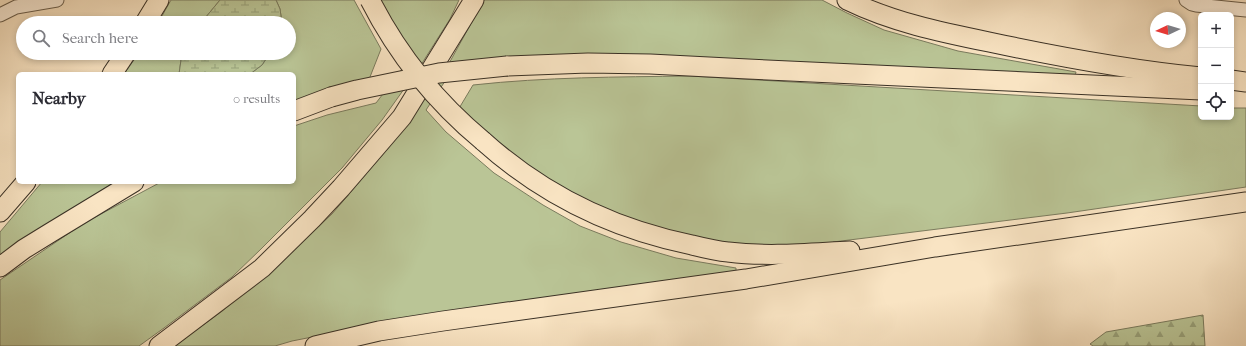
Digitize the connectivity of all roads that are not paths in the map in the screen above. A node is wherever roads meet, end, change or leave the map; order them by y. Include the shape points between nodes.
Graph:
1 (57, 0) edge
2 (160, 0) edge
3 (370, 0) edge
4 (474, 0) edge
5 (847, 0) edge
6 (1186, 0) edge
7 (1246, 10) edge
8 (0, 15) edge
9 (150, 16) edge
10 (121, 60) edge
11 (113, 72) edge
12 (1198, 77) edge
13 (1234, 80) edge
14 (1246, 82) edge
15 (1198, 90) edge
16 (1234, 91) edge
17 (1246, 92) edge
18 (296, 110) edge
19 (24, 184) edge
20 (131, 184) edge
21 (1246, 202) edge
22 (0, 212) edge
23 (935, 247) junction
24 (0, 267) edge
25 (159, 346) edge
26 (315, 346) edge

1 - 8 street via 16,7
2 - 9 highway
3 - 23 highway, bridge via 413,70 444,106 504,160 536,183 580,207 650,235 728,252 773,255
4 - 25 highway via 402,117 341,188 262,268
5 - 12 highway via 911,25 1013,48 1108,65
6 - 7 street via 1196,5
10 - 11 highway
13 - 14 highway
15 - 18 highway, bridge via 588,63 507,66 439,73 357,90
16 - 17 highway
19 - 22 highway
20 - 24 highway via 24,249
21 - 23 highway
23 - 26 highway via 746,279 394,329

